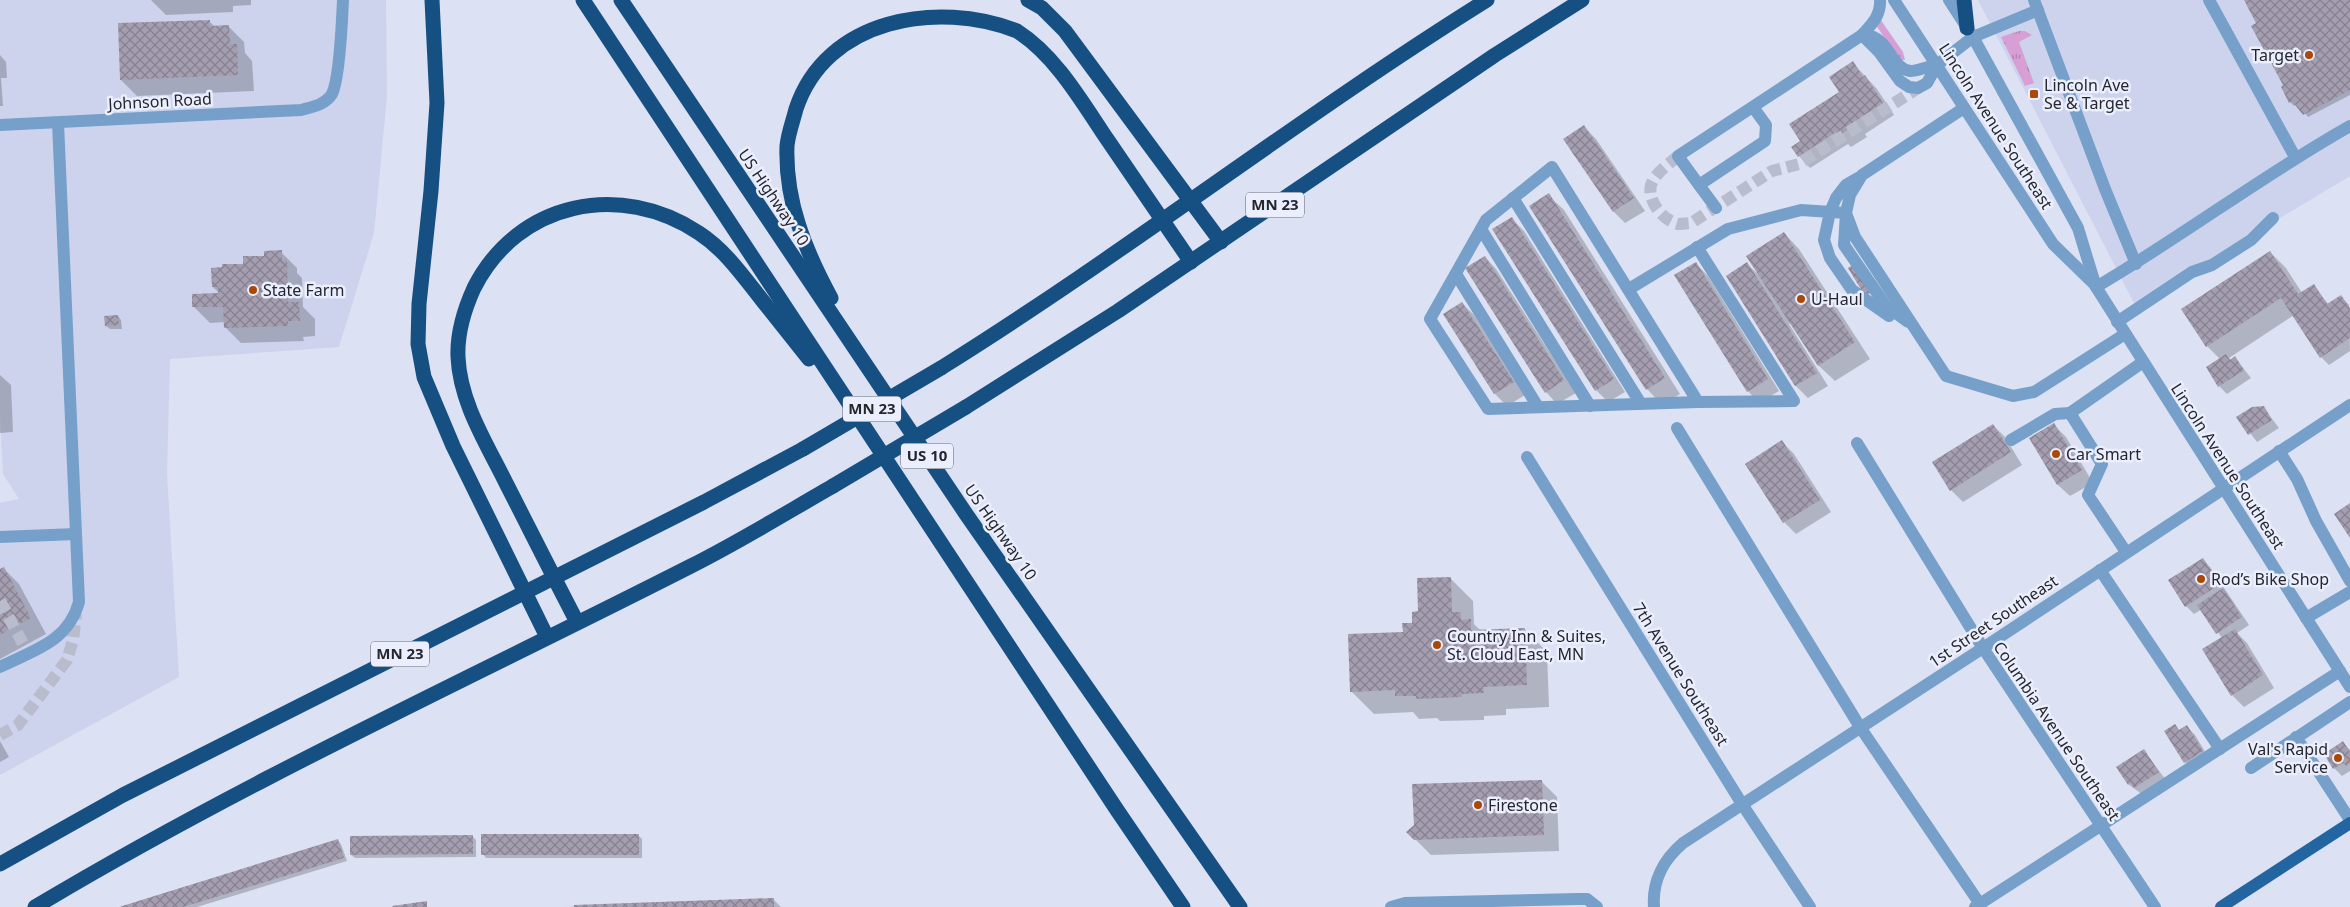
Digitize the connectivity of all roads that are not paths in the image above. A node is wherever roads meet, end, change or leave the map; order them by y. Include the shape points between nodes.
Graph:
1 (343, 0) edge
2 (432, 0) edge
3 (583, 0) edge
4 (621, 0) edge
5 (1028, 0) edge
6 (1487, 0) edge
7 (1582, 0) edge
8 (1880, 0) edge
9 (1894, 0) edge
10 (1949, 0) edge
11 (1964, 0) edge
12 (2210, 0) edge
13 (2036, 5) edge
14 (1970, 33) junction
15 (1862, 35) junction
16 (1937, 65) junction
17 (1753, 107) junction
18 (1964, 108) junction
19 (58, 122) junction
20 (0, 126) edge
21 (2350, 126) edge
22 (2296, 157) junction
23 (1862, 175) junction
24 (1699, 185) junction
25 (1513, 198) junction
26 (1190, 201) junction
27 (1716, 208) dead end
28 (1830, 212) junction
29 (1846, 213) junction
30 (2273, 218) dead end
31 (1163, 221) junction
32 (1481, 229) junction
33 (1220, 242) junction
34 (1697, 247) junction
35 (1191, 262) junction
36 (2136, 264) junction
37 (1456, 274) junction
38 (2096, 287) junction
39 (1629, 289) junction
40 (2117, 322) junction
41 (2125, 334) junction
42 (1923, 340) junction
43 (2143, 362) junction
44 (872, 374) junction
45 (1698, 402) junction
46 (1641, 404) junction
47 (2350, 404) edge
48 (1590, 406) junction
49 (1538, 407) junction
50 (2070, 414) junction
51 (1677, 428) dead end
52 (866, 429) junction
53 (2011, 440) dead end
54 (1857, 443) dead end
55 (2279, 451) junction
56 (1527, 457) dead end
57 (2223, 487) junction
58 (76, 534) junction
59 (0, 537) edge
60 (2126, 552) junction
61 (2100, 570) junction
62 (553, 577) junction
63 (2350, 581) edge
64 (523, 592) junction
65 (2350, 592) edge
66 (2306, 618) junction
67 (577, 622) junction
68 (547, 637) junction
69 (1983, 648) junction
70 (0, 667) edge
71 (2340, 671) junction
72 (2350, 687) edge
73 (2350, 702) edge
74 (1860, 727) junction
75 (2296, 737) junction
76 (2220, 749) junction
77 (2251, 768) dead end
78 (1742, 804) junction
79 (2350, 822) edge
80 (2102, 827) junction
81 (0, 864) edge
82 (1978, 906) edge
83 (35, 907) edge
84 (1183, 907) edge
85 (1240, 907) edge
86 (1390, 907) edge
87 (1597, 907) edge
88 (1654, 907) edge
89 (1810, 907) edge
90 (2155, 907) edge
91 (2221, 907) edge

1 - 19 street, Johnson Road via 336,81 322,104 301,110
2 - 64 highway via 437,103 418,344 424,377 435,406
3 - 52 highway, US 10
4 - 44 highway, US Highway 10 / US 10
5 - 26 highway via 1042,8 1065,31
6 - 26 highway, MN 23 via 1411,48
7 - 33 highway, MN 23 via 1495,55
8 - 15 street via 1878,16
9 - 16 street, Lincoln Avenue Southeast
10 - 14 street, Lincoln Avenue Southeast
11 - 14 highway
12 - 22 street
13 - 14 street
13 - 36 street
14 - 16 street
14 - 38 street, Lincoln Avenue Southeast via 2078,228
15 - 16 street via 1873,36 1884,43 1906,70
15 - 16 street via 1900,81 1909,87 1918,88 1927,82
15 - 17 street
16 - 18 street, Lincoln Avenue Southeast
17 - 24 street via 1766,125 1765,141
17 - 24 street via 1678,156
18 - 23 street
18 - 38 street, Lincoln Avenue Southeast via 2052,244
19 - 20 street, Johnson Road
19 - 58 street
21 - 22 street
22 - 36 street
23 - 28 street via 1846,185
23 - 29 street via 1850,195
24 - 27 street
25 - 32 street via 1486,220
25 - 39 street via 1552,167
25 - 46 street
26 - 31 highway, MN 23
26 - 33 highway
28 - 29 street
28 - 34 street via 1801,210 1728,229
28 - 42 street via 1824,240 1830,258 1852,290
29 - 42 street via 1855,237
30 - 40 street via 2251,240 2212,264 2192,272
31 - 35 highway
31 - 44 highway via 1078,96 1039,49 1019,32 975,12 956,9 907,11 868,25 836,48 808,82 799,101 787,145 791,194 804,244
31 - 62 highway, MN 23, bridge via 1006,327 804,448
32 - 37 street
32 - 48 street
33 - 35 highway, MN 23
34 - 39 street
34 - 45 street via 1794,401
35 - 67 highway, MN 23, bridge via 966,407 833,486 693,566
36 - 38 street
37 - 49 street
37 - 49 street via 1430,319 1488,408
38 - 40 street, Lincoln Avenue Southeast
39 - 45 street
40 - 41 street, Lincoln Avenue Southeast
41 - 42 street via 2034,392 2013,396 1946,376
41 - 43 street, Lincoln Avenue Southeast
43 - 50 street
43 - 57 street, Lincoln Avenue Southeast
44 - 85 highway, US Highway 10 / US 10
45 - 46 street
46 - 48 street
47 - 55 street, 1st Street Southeast
48 - 49 street
50 - 53 street via 2055,414
50 - 60 street via 2102,464 2088,495
51 - 74 street
52 - 62 highway via 739,270 700,234 657,212 635,206 591,205 550,216 517,235 489,263 466,308 458,339 458,356 461,382 470,409
52 - 84 highway, US 10
54 - 69 street, Columbia Avenue Southeast
55 - 57 street, 1st Street Southeast
55 - 63 street
56 - 78 street, 7th Avenue Southeast
57 - 60 street, 1st Street Southeast
57 - 66 street, Lincoln Avenue Southeast
58 - 59 street
58 - 70 street via 79,602 68,627 53,640
60 - 61 street, 1st Street Southeast
61 - 69 street, 1st Street Southeast
61 - 76 street
62 - 64 highway, MN 23
62 - 67 highway
64 - 68 highway
64 - 81 highway, MN 23 via 123,795
65 - 66 street
66 - 71 street, Lincoln Avenue Southeast
67 - 68 highway, MN 23
68 - 83 highway, MN 23 via 178,824
69 - 74 street, 1st Street Southeast
69 - 80 street, Columbia Avenue Southeast
71 - 72 street, Lincoln Avenue Southeast
71 - 76 street
73 - 75 street
74 - 78 street, 1st Street Southeast
74 - 82 street
75 - 77 street
75 - 79 street
76 - 80 street
78 - 88 street, 1st Street Southeast via 1672,852 1660,870
78 - 89 street, 7th Avenue Southeast
79 - 91 main road
80 - 82 street
80 - 90 street, Columbia Avenue Southeast
86 - 87 street via 1405,903 1587,899

